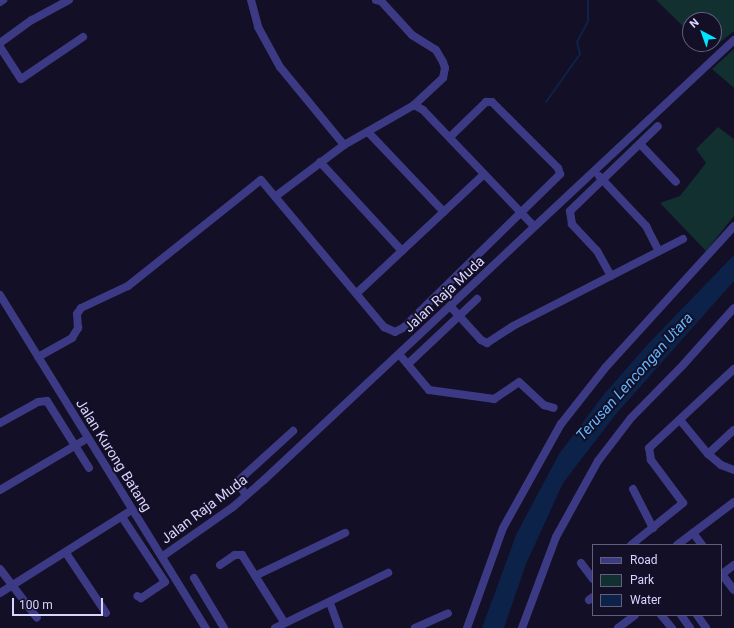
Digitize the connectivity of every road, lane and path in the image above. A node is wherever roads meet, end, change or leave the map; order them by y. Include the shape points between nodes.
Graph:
1 (3, 0) edge
2 (69, 0) edge
3 (251, 0) edge
4 (376, 0) edge
5 (0, 2) edge
6 (83, 37) dead end
7 (734, 40) edge
8 (0, 43) edge
9 (0, 47) edge
10 (414, 105) junction
11 (658, 126) dead end
12 (368, 132) junction
13 (450, 137) junction
14 (640, 144) junction
15 (344, 145) junction
16 (320, 162) junction
17 (594, 170) junction
18 (484, 174) junction
19 (602, 179) junction
20 (676, 182) dead end
21 (276, 196) junction
22 (444, 212) junction
23 (522, 214) junction
24 (534, 226) junction
25 (734, 226) edge
26 (683, 239) dead end
27 (402, 251) junction
28 (659, 251) junction
29 (611, 276) junction
30 (357, 294) junction
31 (0, 295) edge
32 (477, 299) dead end
33 (450, 306) junction
34 (734, 308) edge
35 (459, 316) junction
36 (399, 354) junction
37 (38, 357) junction
38 (408, 364) junction
39 (734, 369) edge
40 (554, 408) dead end
41 (680, 420) junction
42 (0, 423) edge
43 (734, 430) edge
44 (293, 431) dead end
45 (88, 438) junction
46 (76, 446) junction
47 (708, 454) junction
48 (88, 468) dead end
49 (734, 470) edge
50 (633, 489) dead end
51 (0, 490) edge
52 (246, 495) junction
53 (734, 502) edge
54 (132, 510) junction
55 (122, 517) junction
56 (653, 528) junction
57 (346, 533) dead end
58 (693, 533) junction
59 (632, 544) edge
60 (678, 544) edge
61 (701, 544) edge
62 (66, 553) junction
63 (163, 556) junction
64 (581, 563) dead end
65 (220, 565) dead end
66 (734, 565) edge
67 (0, 569) edge
68 (722, 572) edge
69 (388, 573) dead end
70 (722, 574) edge
71 (592, 575) edge
72 (256, 576) junction
73 (194, 578) dead end
74 (11, 586) junction
75 (734, 590) edge
76 (0, 593) edge
77 (137, 596) dead end
78 (330, 603) junction
79 (106, 613) dead end
80 (448, 613) dead end
81 (634, 616) edge
82 (662, 616) edge
83 (682, 616) edge
84 (697, 616) edge
85 (37, 618) dead end
86 (284, 622) junction
87 (206, 628) edge
88 (224, 628) edge
89 (275, 628) edge
90 (339, 628) edge
91 (415, 628) edge
92 (468, 628) edge
93 (522, 628) edge
94 (618, 628) edge
95 (672, 628) edge
96 (690, 628) edge
97 (706, 628) edge

1 - 5 street
2 - 8 street via 32,20
3 - 15 street via 258,28 280,67
4 - 10 street via 381,1 412,35 436,50 443,62 443,78
6 - 9 street via 21,79
7 - 17 street, Jalan Raja Muda
10 - 12 street via 407,106
10 - 13 street via 423,110
11 - 14 street
12 - 15 street
12 - 22 street
13 - 18 street
13 - 23 street via 486,102 492,102 558,168 559,176
14 - 19 street
14 - 20 street
15 - 16 street
16 - 21 street
16 - 27 street
17 - 19 street
17 - 24 street, Jalan Raja Muda
18 - 22 street
18 - 23 street
19 - 28 street via 641,220
19 - 29 street via 573,207 569,218 597,252
21 - 30 street
21 - 37 street via 263,181 257,182 128,286 81,308 77,314 78,328 72,338
22 - 27 street
23 - 24 street
23 - 30 street via 408,325 399,330 390,331 384,326
24 - 33 street, Jalan Raja Muda
25 - 92 street via 605,368 562,424 503,528
26 - 28 street
27 - 30 street
28 - 29 street
29 - 35 street via 513,326 487,343 481,340
31 - 37 street, Jalan Kurong Batang
32 - 35 street
33 - 35 street
33 - 36 street, Jalan Raja Muda
34 - 93 street via 631,418 598,461 556,537
35 - 38 street
36 - 38 street
36 - 52 street, Jalan Raja Muda
37 - 45 street, Jalan Kurong Batang
38 - 40 street via 426,387 432,390 494,399 519,382 544,405
39 - 41 street
41 - 47 street
41 - 56 street via 649,448 651,460 683,503
42 - 46 street via 38,402 47,401
43 - 47 street
44 - 52 street via 237,482
45 - 46 street
45 - 54 street, Jalan Kurong Batang
46 - 48 street
46 - 51 street
47 - 49 street
50 - 56 street
52 - 63 street, Jalan Raja Muda
53 - 58 street
54 - 55 street
54 - 63 street, Jalan Kurong Batang
55 - 62 street
55 - 77 street via 165,582 141,598
56 - 59 street
57 - 72 street
58 - 60 street
58 - 61 street
62 - 74 street
62 - 79 street
63 - 87 street, Jalan Kurong Batang
64 - 71 street
65 - 72 street via 242,555
66 - 68 street
67 - 74 street
69 - 78 street
70 - 75 street
72 - 86 street
73 - 88 street
74 - 76 street
74 - 85 street
78 - 86 street
78 - 90 street
80 - 91 street
81 - 94 street
82 - 95 street
83 - 96 street
84 - 97 street
86 - 89 street

